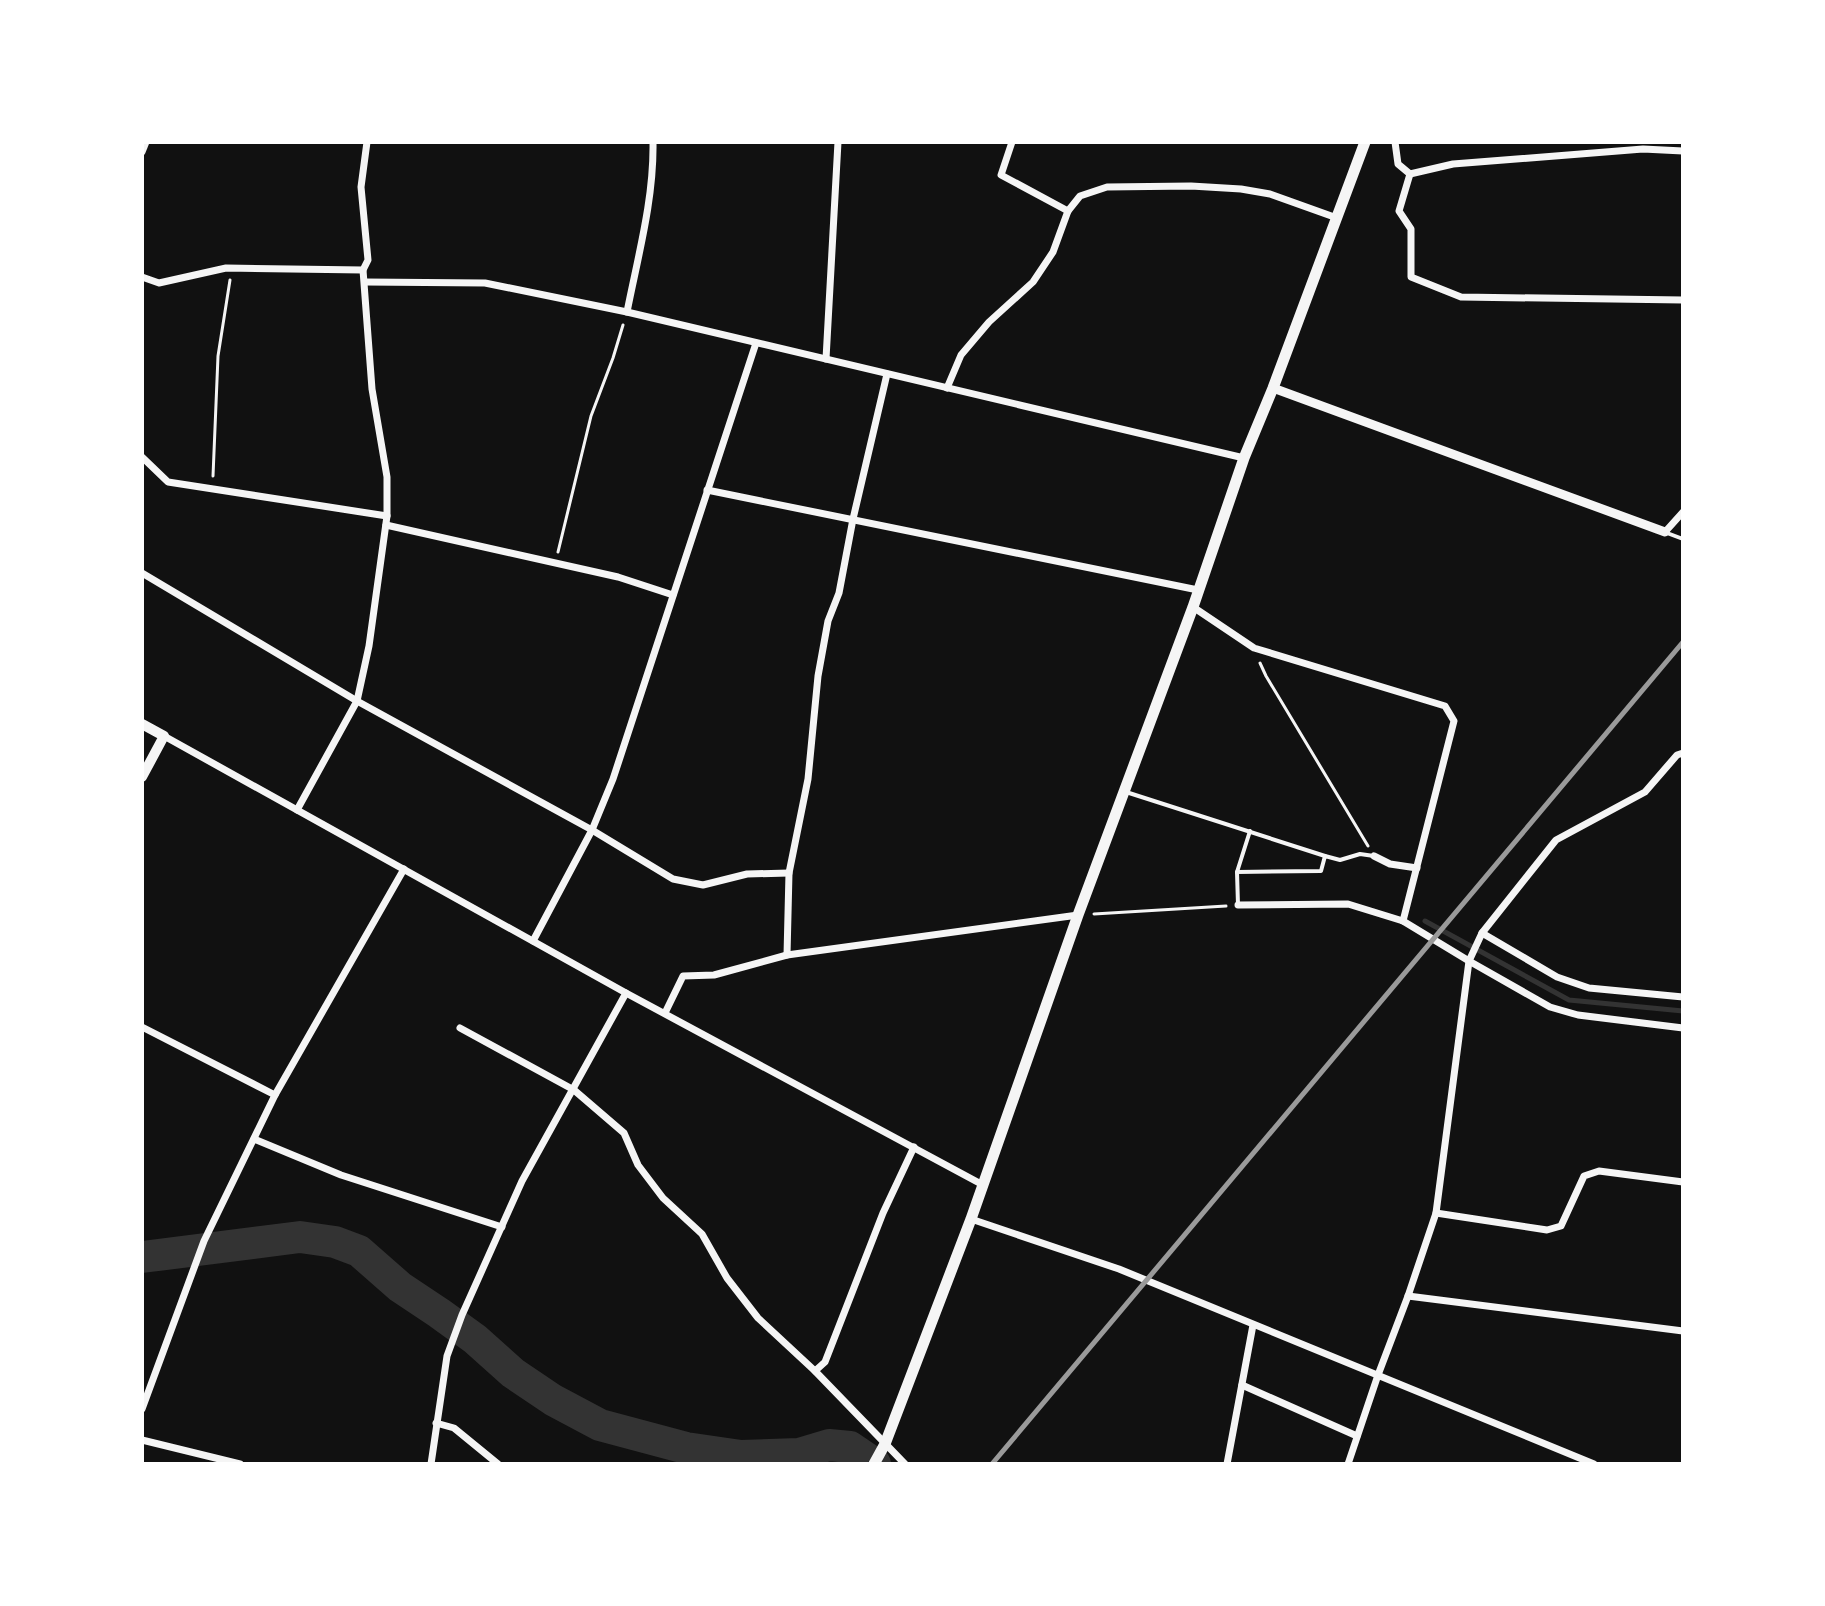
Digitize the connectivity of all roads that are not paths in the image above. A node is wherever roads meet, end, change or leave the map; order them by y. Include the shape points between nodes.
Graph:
1 (146, 142) edge
2 (367, 142) edge
3 (653, 142) edge
4 (838, 142) edge
5 (1012, 142) edge
6 (1365, 142) edge
7 (1395, 142) edge
8 (1683, 151) edge
9 (142, 152) edge
10 (1410, 174) junction
11 (1068, 211) junction
12 (1337, 218) junction
13 (363, 270) junction
14 (142, 277) edge
15 (365, 282) junction
16 (1683, 300) edge
17 (627, 312) junction
18 (756, 343) junction
19 (826, 359) junction
20 (887, 374) junction
21 (947, 388) junction
22 (1273, 388) junction
23 (142, 457) edge
24 (1244, 458) junction
25 (707, 490) junction
26 (1683, 512) edge
27 (853, 519) junction
28 (387, 521) junction
29 (1665, 532) junction
30 (1683, 539) edge
31 (142, 573) edge
32 (1198, 590) junction
33 (673, 595) junction
34 (1193, 607) junction
35 (357, 701) junction
36 (142, 724) edge
37 (164, 736) junction
38 (1683, 753) edge
39 (142, 777) edge
40 (1124, 791) junction
41 (297, 810) junction
42 (592, 830) junction
43 (1250, 831) junction
44 (1325, 856) junction
45 (1374, 856) joint
46 (1417, 868) junction
47 (404, 869) junction
48 (1237, 872) junction
49 (789, 873) junction
50 (1238, 905) joint
51 (1078, 915) junction
52 (1403, 921) junction
53 (1482, 933) junction
54 (533, 941) junction
55 (787, 955) junction
56 (1469, 961) junction
57 (626, 993) junction
58 (1683, 997) edge
59 (665, 1013) junction
60 (142, 1027) edge
61 (460, 1028) dead end
62 (1683, 1028) edge
63 (574, 1090) junction
64 (275, 1095) junction
65 (254, 1139) junction
66 (914, 1147) junction
67 (1683, 1182) edge
68 (983, 1185) junction
69 (1436, 1213) junction
70 (971, 1219) junction
71 (502, 1227) junction
72 (1408, 1296) junction
73 (1253, 1325) junction
74 (1683, 1331) edge
75 (815, 1371) junction
76 (1378, 1375) junction
77 (1242, 1385) junction
78 (142, 1409) edge
79 (436, 1423) junction
80 (1357, 1436) junction
81 (142, 1440) edge
82 (885, 1444) junction
83 (876, 1460) edge
84 (240, 1464) edge
85 (431, 1464) edge
86 (498, 1464) edge
87 (905, 1464) edge
88 (1227, 1464) edge
89 (1348, 1464) edge
90 (1592, 1464) edge

1 - 9 street
2 - 13 street via 361,187 368,260
3 - 17 street via 646,220
4 - 19 street
5 - 11 street via 1001,175
6 - 12 main road
7 - 10 street via 1398,164
8 - 10 street via 1643,149 1453,164
10 - 16 street via 1399,211 1411,229 1411,277 1461,297
11 - 12 street via 1080,196 1107,187 1191,186 1270,194
11 - 21 street via 1053,252 1033,282 961,355
12 - 22 main road
13 - 14 street via 232,269 159,283
13 - 15 street
15 - 17 street via 485,283
15 - 28 street via 372,389 387,477
17 - 18 street
18 - 19 street
18 - 25 street
19 - 20 street
20 - 21 street
20 - 27 street
21 - 24 street
22 - 24 main road
22 - 29 street
23 - 28 street via 168,482
24 - 32 main road
25 - 27 street
25 - 33 street
26 - 29 street
27 - 32 street
27 - 49 street via 825,635 808,779
28 - 33 street
28 - 35 street
29 - 30 lane
31 - 35 street
32 - 34 main road
33 - 42 street
34 - 40 main road
34 - 46 street via 1254,648 1445,706 1454,721
35 - 41 street
35 - 42 street
36 - 37 main road
37 - 39 main road
37 - 41 street
38 - 53 street via 1645,792 1556,840
40 - 43 lane
40 - 51 main road
41 - 47 street
42 - 49 street via 673,879 703,885 747,874
42 - 54 street
43 - 44 lane
43 - 48 lane
44 - 45 lane
44 - 48 lane via 1321,871
45 - 46 street
46 - 52 street
47 - 54 street
47 - 64 street
48 - 50 lane
49 - 55 street
50 - 52 street via 1348,904
51 - 55 street
51 - 68 main road
52 - 56 street
53 - 56 street
53 - 58 street via 1557,977 1589,988
54 - 57 street
55 - 59 street via 714,975 683,976
56 - 62 street via 1550,1007
56 - 69 street
57 - 59 street
57 - 63 street
59 - 66 street
60 - 64 street
61 - 63 street
63 - 71 street
63 - 75 street via 624,1133 638,1165 663,1198 702,1234 758,1318
64 - 65 street
65 - 71 street via 341,1175
65 - 78 street via 204,1241
66 - 68 street
66 - 75 street via 825,1362
67 - 69 street via 1599,1171 1584,1176 1561,1226 1547,1230
68 - 70 main road
69 - 72 street
70 - 73 street via 1119,1269
70 - 82 main road
71 - 79 street via 447,1356
72 - 74 street
72 - 76 street
73 - 76 street
73 - 77 street
75 - 82 street
76 - 80 street
76 - 90 street
77 - 80 street
77 - 88 street
79 - 85 street
79 - 86 street via 454,1428
80 - 89 street
81 - 84 street
82 - 83 main road
82 - 87 street

